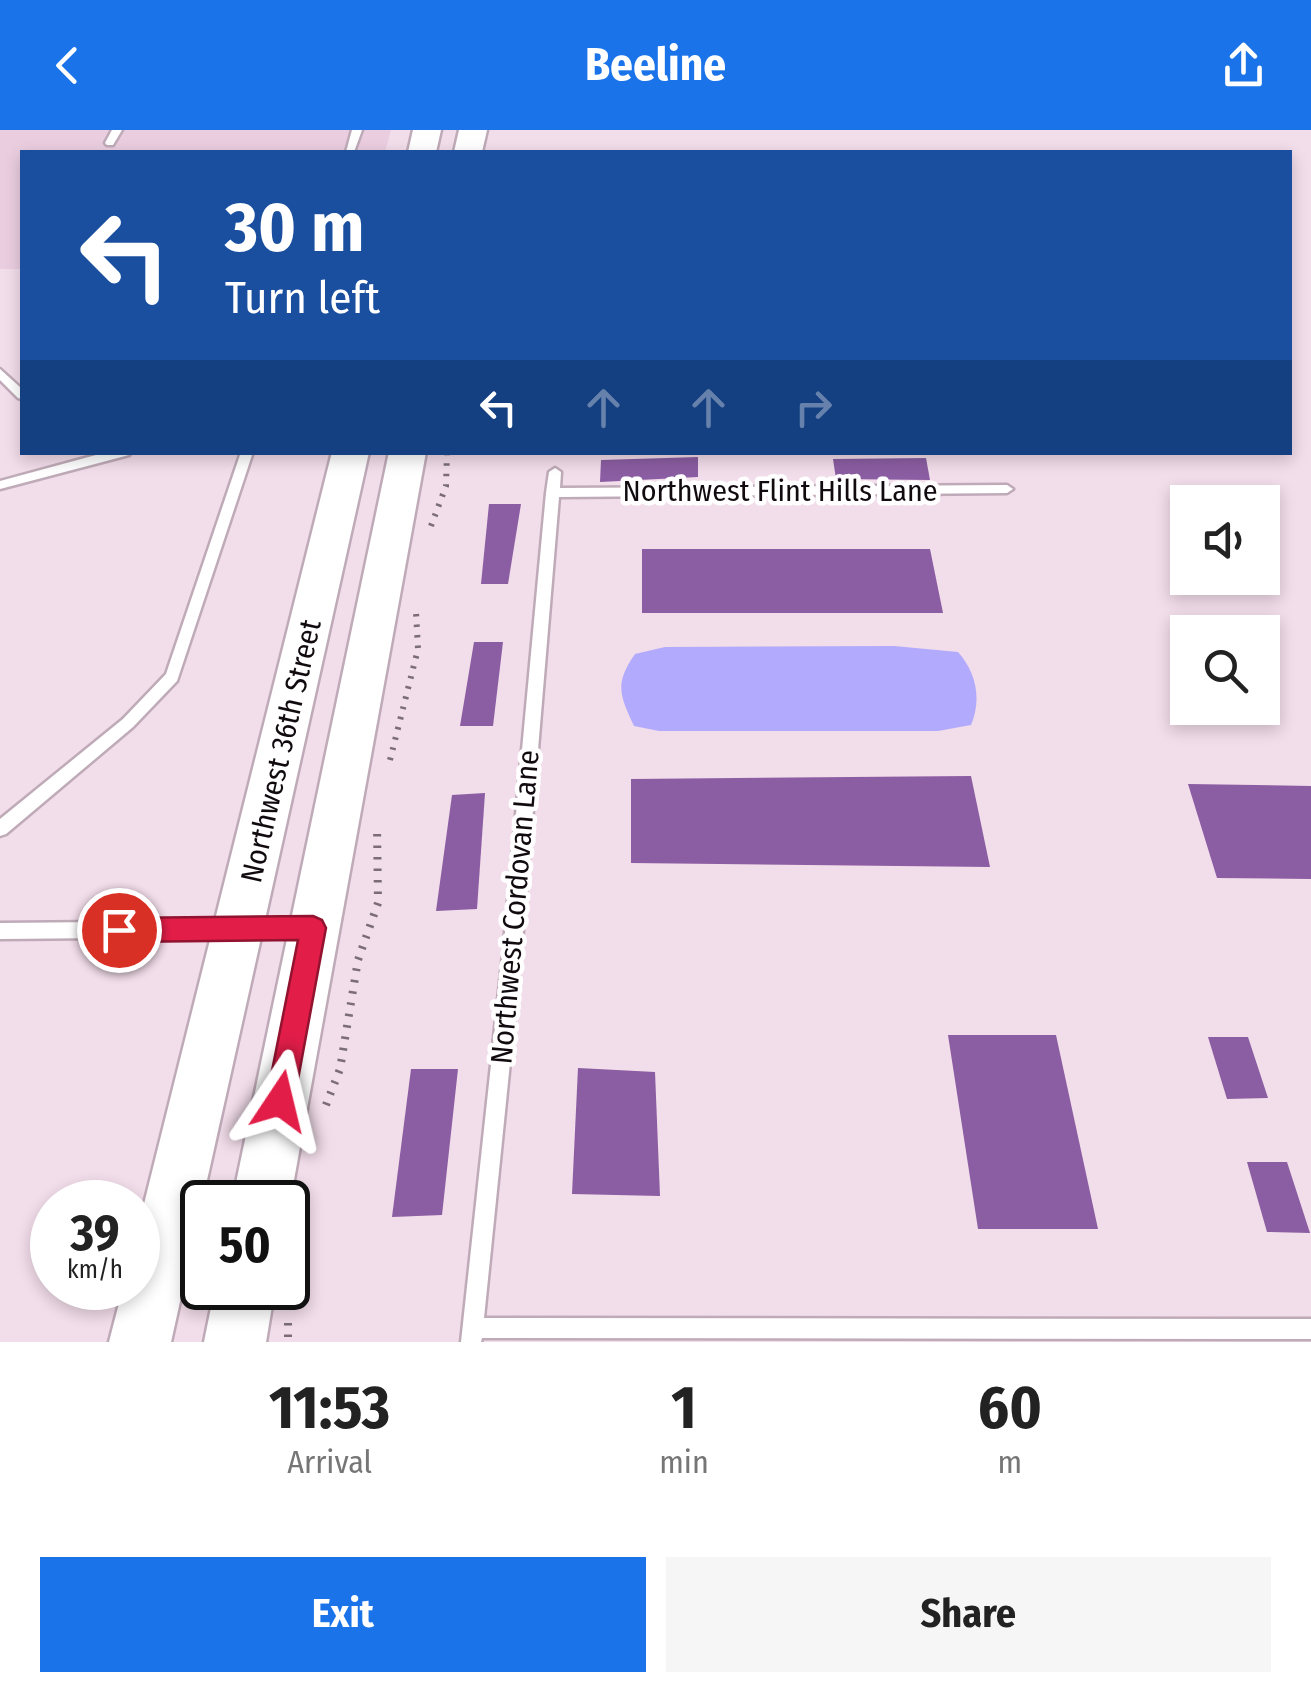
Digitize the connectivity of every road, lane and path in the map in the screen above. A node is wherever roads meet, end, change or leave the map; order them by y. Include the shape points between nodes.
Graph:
1 (117, 130) edge
2 (110, 142) dead end
3 (0, 373) edge
4 (20, 393) edge
5 (48, 455) edge
6 (113, 455) edge
7 (246, 455) edge
8 (350, 455) edge
9 (407, 455) edge
10 (447, 455) edge
11 (50, 470) junction
12 (554, 472) dead end
13 (0, 485) edge
14 (1006, 489) dead end
15 (552, 493) junction
16 (424, 540) dead end
17 (416, 603) dead end
18 (385, 774) dead end
19 (377, 819) dead end
20 (0, 829) edge
21 (313, 928) junction
22 (238, 929) junction
23 (0, 931) edge
24 (322, 1118) dead end
25 (283, 1180) edge
26 (261, 1310) edge
27 (280, 1310) edge
28 (1311, 1329) edge
29 (471, 1335) edge
30 (140, 1342) edge
31 (235, 1342) edge
32 (288, 1342) edge

1 - 2 lane
3 - 4 lane
5 - 11 lane
6 - 11 lane
7 - 20 lane via 172,677 128,723
8 - 22 main road, Northwest 36th Street
9 - 21 main road, Northwest 36th Street
10 - 16 path via 446,486
11 - 13 lane
12 - 15 lane, Northwest Cordovan Lane
14 - 15 lane, Northwest Flint Hills Lane
15 - 29 lane, Northwest Cordovan Lane
17 - 18 path via 418,649
19 - 24 path via 378,903 358,960 340,1069
21 - 22 lane
21 - 25 main road, Northwest 36th Street
22 - 23 lane
22 - 30 main road, Northwest 36th Street
26 - 31 main road
27 - 32 path
28 - 29 lane

